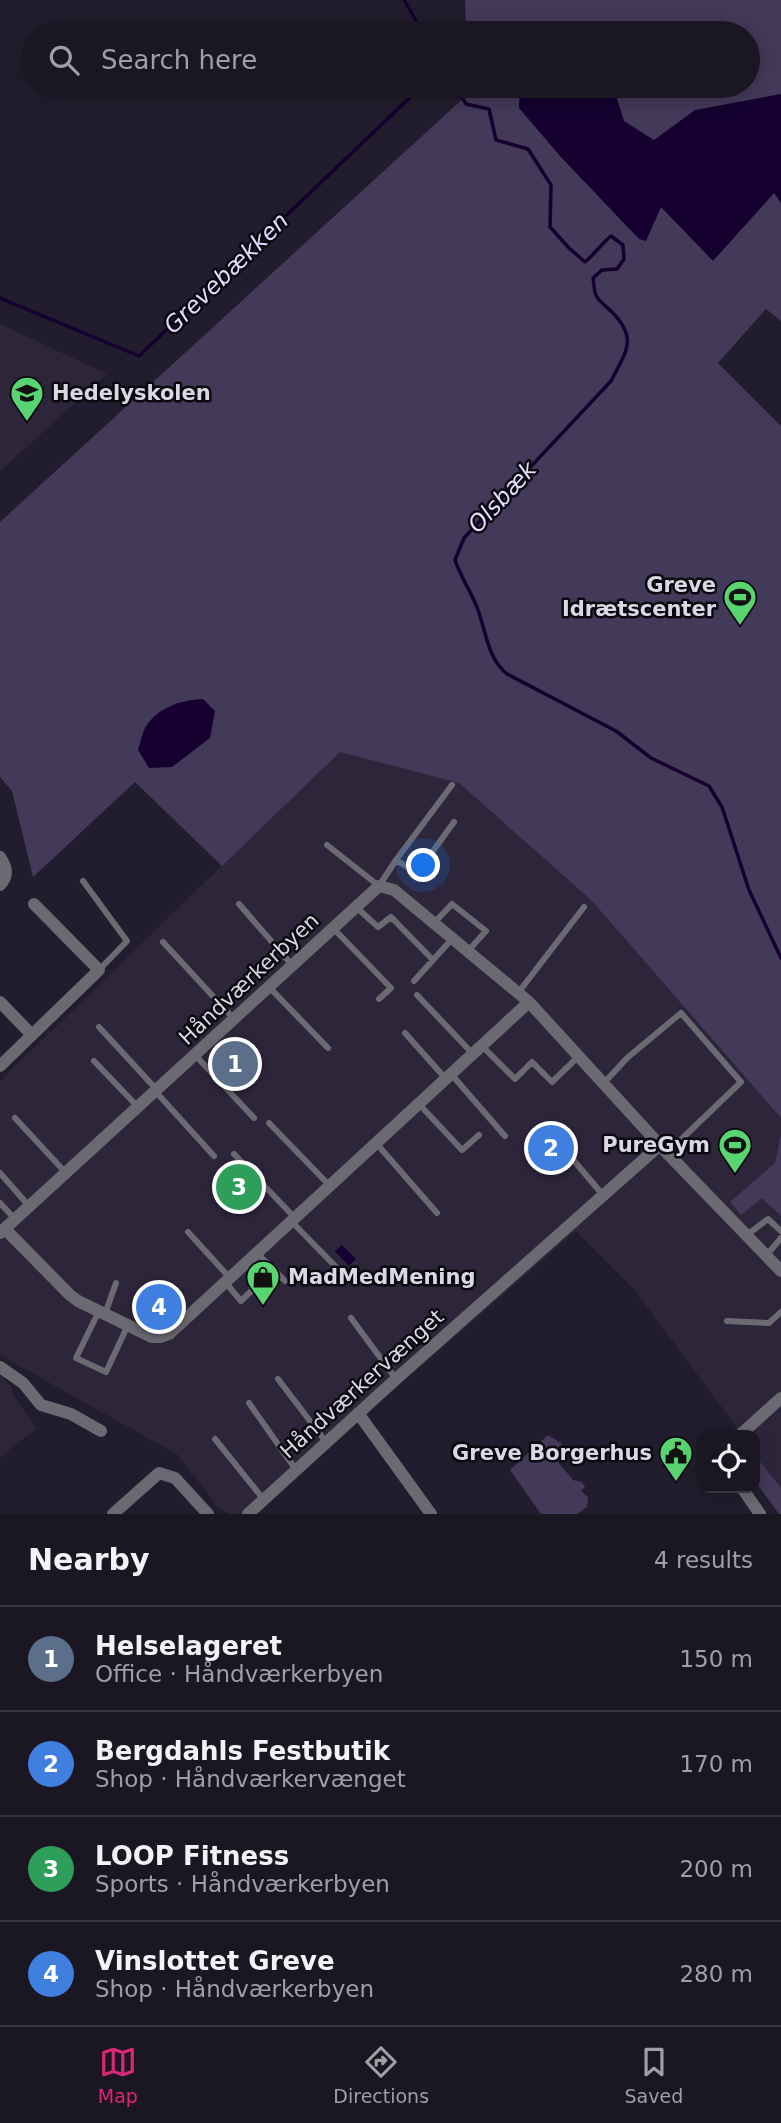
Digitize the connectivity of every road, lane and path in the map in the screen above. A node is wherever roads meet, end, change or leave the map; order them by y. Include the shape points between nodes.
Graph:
1 (452, 785) dead end
2 (454, 822) dead end
3 (327, 845) dead end
4 (0, 857) edge
5 (396, 860) junction
6 (83, 881) dead end
7 (0, 885) edge
8 (379, 886) junction
9 (34, 904) dead end
10 (239, 904) dead end
11 (356, 907) junction
12 (584, 907) dead end
13 (433, 924) junction
14 (333, 928) junction
15 (452, 939) junction
16 (163, 942) dead end
17 (468, 951) junction
18 (433, 960) junction
19 (292, 965) junction
20 (99, 970) junction
21 (414, 981) dead end
22 (269, 987) junction
23 (517, 993) junction
24 (417, 995) dead end
25 (379, 999) dead end
26 (0, 1002) edge
27 (529, 1002) junction
28 (234, 1019) junction
29 (99, 1027) dead end
30 (405, 1032) dead end
31 (32, 1035) junction
32 (328, 1048) dead end
33 (477, 1050) junction
34 (195, 1055) junction
35 (579, 1056) junction
36 (94, 1061) dead end
37 (0, 1066) edge
38 (448, 1076) junction
39 (604, 1083) junction
40 (156, 1090) junction
41 (419, 1104) junction
42 (138, 1107) junction
43 (15, 1118) dead end
44 (254, 1118) dead end
45 (269, 1123) dead end
46 (479, 1135) dead end
47 (505, 1136) dead end
48 (376, 1143) junction
49 (564, 1149) dead end
50 (664, 1149) junction
51 (234, 1154) dead end
52 (214, 1157) dead end
53 (0, 1173) edge
54 (66, 1173) junction
55 (330, 1186) junction
56 (603, 1195) junction
57 (0, 1203) edge
58 (29, 1207) junction
59 (437, 1213) dead end
60 (15, 1219) junction
61 (293, 1220) junction
62 (2, 1231) edge
63 (781, 1231) edge
64 (188, 1232) dead end
65 (747, 1236) junction
66 (781, 1238) edge
67 (257, 1253) junction
68 (766, 1255) junction
69 (274, 1269) junction
70 (338, 1270) dead end
71 (781, 1271) edge
72 (228, 1280) junction
73 (285, 1281) dead end
74 (116, 1283) dead end
75 (102, 1312) junction
76 (781, 1312) edge
77 (351, 1318) dead end
78 (727, 1321) dead end
79 (128, 1325) junction
80 (0, 1367) edge
81 (396, 1378) junction
82 (278, 1379) dead end
83 (781, 1398) edge
84 (249, 1403) dead end
85 (358, 1413) junction
86 (746, 1430) edge
87 (101, 1431) dead end
88 (215, 1439) dead end
89 (326, 1443) junction
90 (296, 1470) junction
91 (746, 1493) edge
92 (264, 1500) junction
93 (113, 1514) edge
94 (208, 1514) edge
95 (248, 1514) edge
96 (431, 1514) edge
97 (760, 1514) edge

1 - 5 lane
2 - 5 lane via 417,873
3 - 8 lane
4 - 7 street via 7,873
5 - 8 lane
6 - 20 lane via 127,941
8 - 11 street, Håndværkerbyen
8 - 13 street via 394,890
9 - 20 street
10 - 19 lane
11 - 14 street, Håndværkerbyen
11 - 18 lane via 378,927 391,917
12 - 23 lane
13 - 15 street
13 - 17 lane via 452,904 486,932
14 - 19 street, Håndværkerbyen
14 - 25 lane via 391,988
15 - 17 street
15 - 18 lane
16 - 28 lane
17 - 23 street
18 - 21 lane
19 - 22 street, Håndværkerbyen
20 - 31 street
22 - 28 street, Håndværkerbyen
22 - 32 lane
23 - 27 street
24 - 33 lane
26 - 31 street
27 - 33 street, Håndværkerbyen
27 - 35 street
28 - 34 street, Håndværkerbyen
29 - 40 lane
30 - 38 lane
31 - 37 street
33 - 35 lane via 515,1079 531,1062 552,1082
33 - 38 street, Håndværkerbyen
34 - 40 street, Håndværkerbyen
34 - 44 lane
35 - 39 street
36 - 42 lane
38 - 41 street, Håndværkerbyen
38 - 47 lane
39 - 50 street
39 - 50 lane via 681,1013 741,1082
40 - 42 street, Håndværkerbyen
40 - 52 lane
41 - 46 lane via 462,1150
41 - 48 street, Håndværkerbyen
42 - 54 street, Håndværkerbyen
43 - 54 lane
45 - 55 lane
48 - 55 street, Håndværkerbyen
48 - 59 lane
49 - 56 lane
50 - 56 street, Håndværkervænget
50 - 65 street
51 - 61 lane
53 - 58 lane
54 - 58 street, Håndværkerbyen
55 - 61 street, Håndværkerbyen
56 - 81 street, Håndværkervænget
57 - 60 lane
58 - 60 street, Håndværkerbyen
60 - 62 street, Håndværkerbyen
61 - 67 street, Håndværkerbyen
61 - 70 lane
62 - 75 street, Håndværkerbyen via 70,1295
63 - 65 lane via 768,1219
64 - 72 lane
65 - 68 street
66 - 68 lane
67 - 69 lane
67 - 72 street, Håndværkerbyen
68 - 71 street
69 - 72 lane via 241,1301
69 - 73 lane
72 - 79 street, Håndværkerbyen via 169,1334 152,1337
74 - 75 lane
75 - 79 street, Håndværkerbyen
75 - 79 lane via 76,1358 106,1372
76 - 78 lane via 769,1323
77 - 81 lane
80 - 87 street via 23,1383 41,1405 71,1414
81 - 85 street, Håndværkervænget
82 - 89 lane
83 - 86 street
84 - 90 lane
85 - 89 street, Håndværkervænget
85 - 96 street
88 - 92 lane
89 - 90 street, Håndværkervænget
90 - 92 street, Håndværkervænget
91 - 97 street
92 - 95 street, Håndværkervænget
93 - 94 street via 159,1473 175,1478

